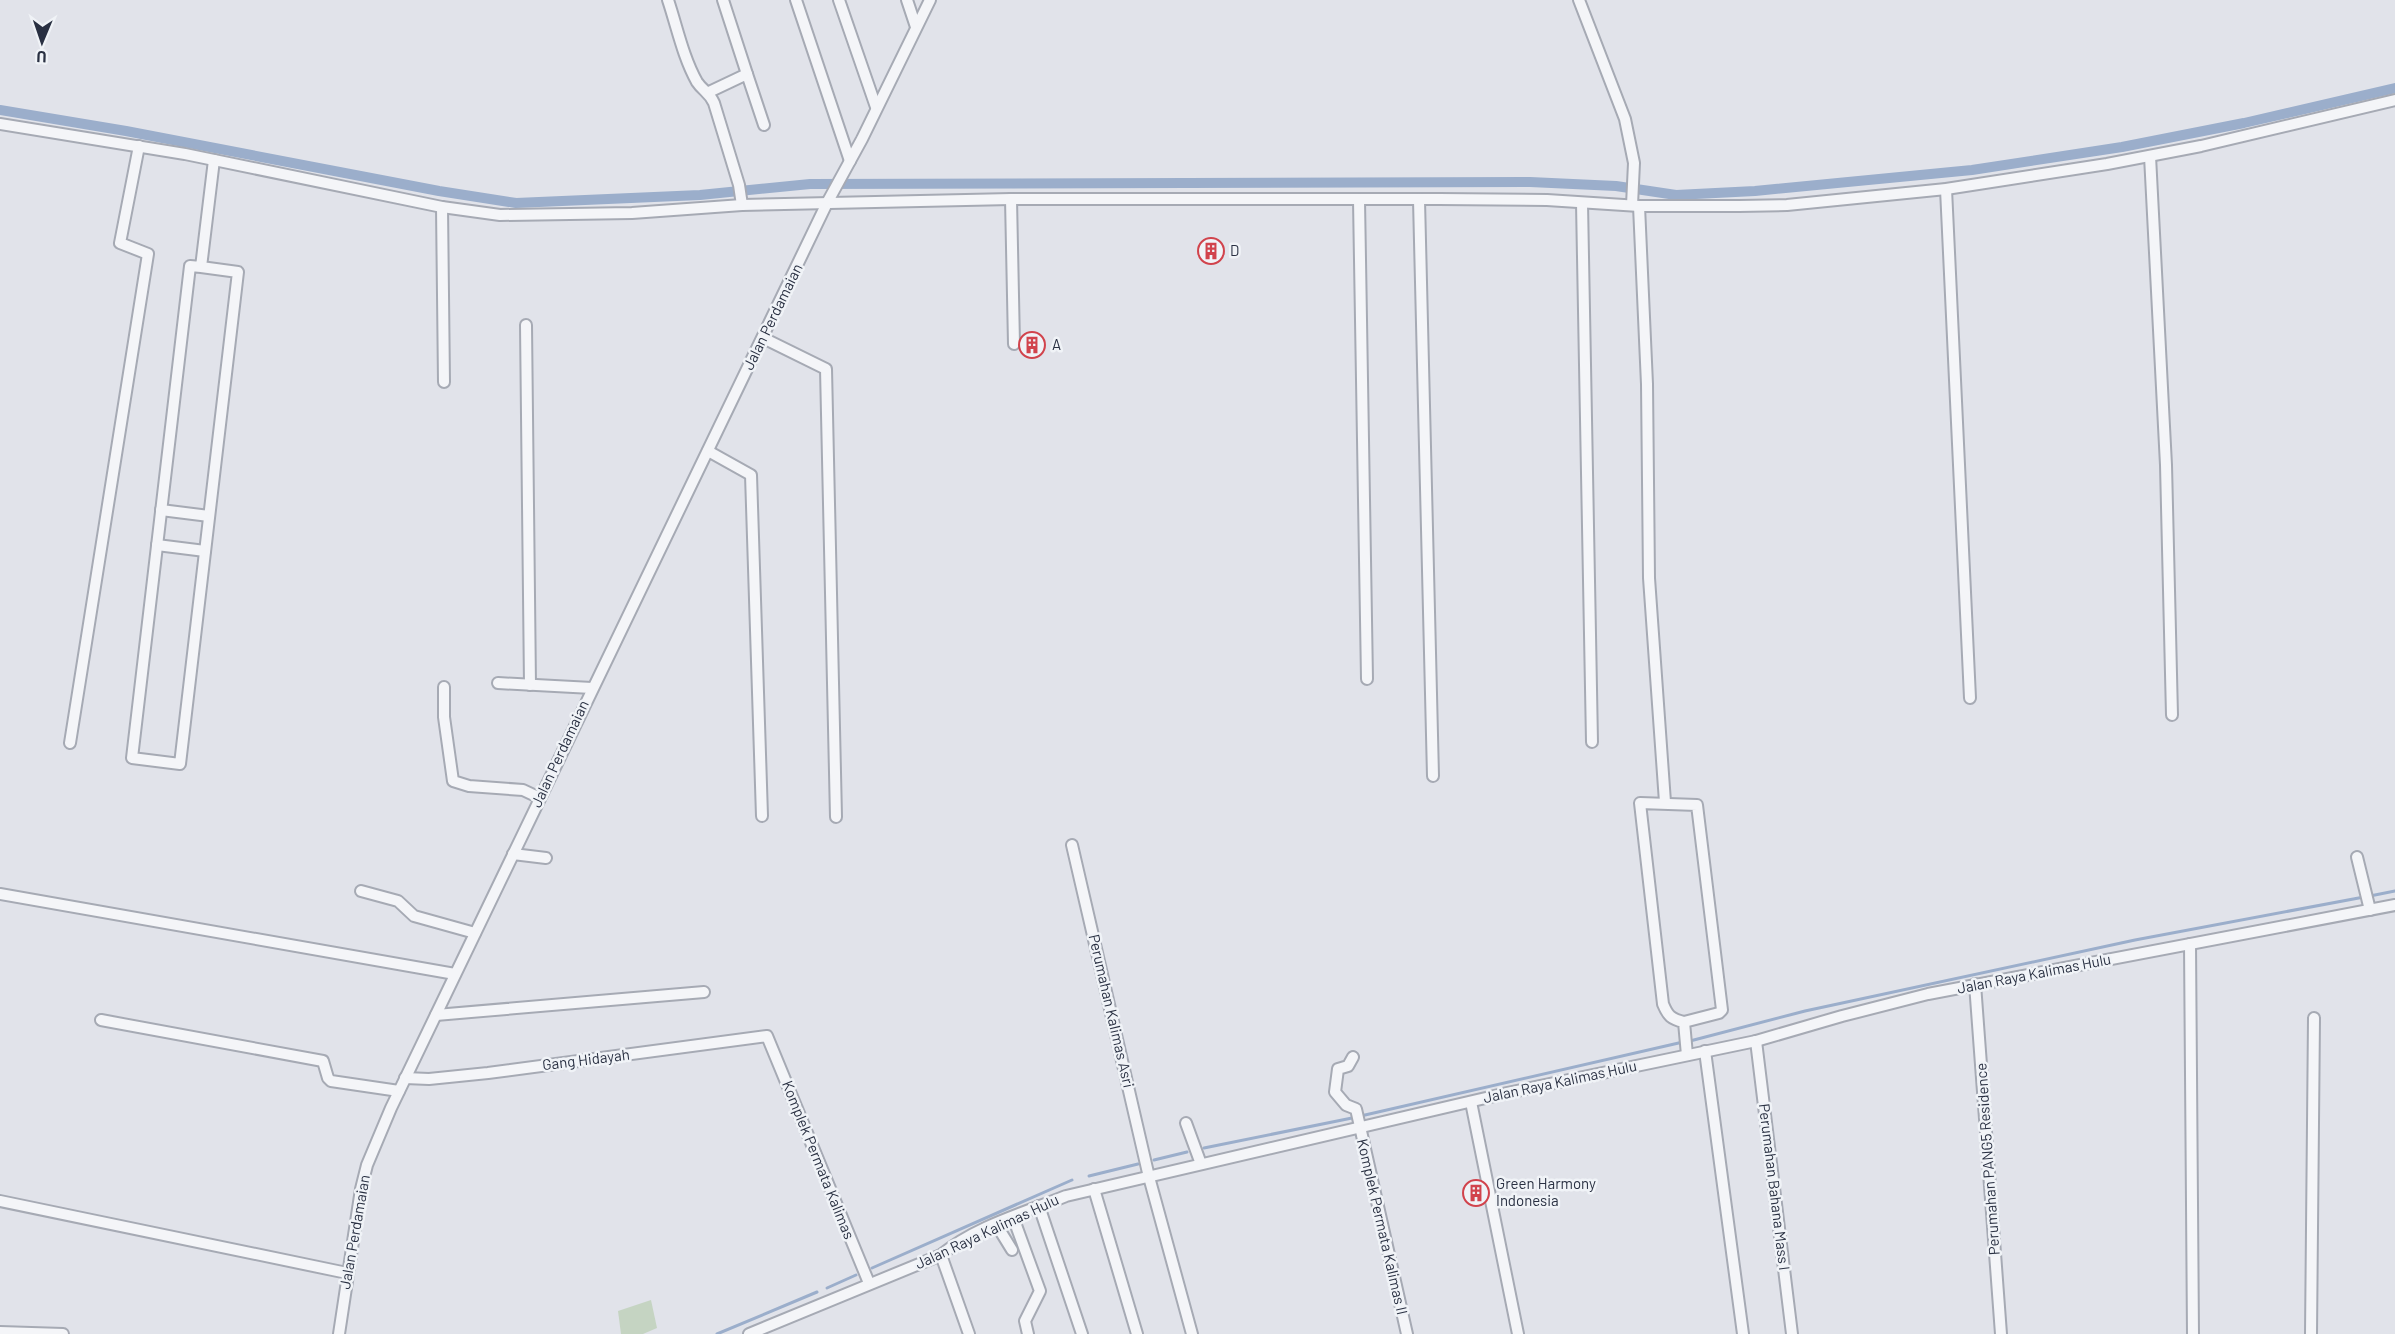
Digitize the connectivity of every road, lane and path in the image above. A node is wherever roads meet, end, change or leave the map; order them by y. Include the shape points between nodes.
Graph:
1 (668, 0) edge
2 (723, 0) edge
3 (796, 0) edge
4 (839, 0) edge
5 (907, 0) edge
6 (930, 0) edge
7 (1579, 0) edge
8 (916, 27) junction
9 (747, 74) junction
10 (710, 92) junction
11 (2395, 100) edge
12 (876, 107) junction
13 (0, 124) edge
14 (764, 125) dead end
15 (139, 146) junction
16 (2150, 156) junction
17 (214, 160) junction
18 (850, 160) junction
19 (1946, 189) junction
20 (740, 195) junction
21 (1011, 199) junction
22 (1359, 200) junction
23 (1419, 200) junction
24 (827, 203) junction
25 (1582, 203) junction
26 (1635, 203) junction
27 (442, 207) junction
28 (201, 267) junction
29 (526, 325) dead end
30 (763, 338) junction
31 (1014, 344) dead end
32 (444, 382) dead end
33 (708, 451) junction
34 (161, 510) junction
35 (209, 516) junction
36 (157, 545) junction
37 (205, 551) junction
38 (1367, 679) dead end
39 (498, 683) dead end
40 (530, 685) junction
41 (444, 687) dead end
42 (592, 688) junction
43 (1970, 698) dead end
44 (2172, 715) dead end
45 (1592, 742) dead end
46 (70, 743) dead end
47 (1433, 776) dead end
48 (540, 798) junction
49 (1665, 802) junction
50 (762, 816) dead end
51 (836, 817) dead end
52 (1072, 845) dead end
53 (513, 855) junction
54 (546, 858) dead end
55 (2357, 858) dead end
56 (361, 891) dead end
57 (0, 894) edge
58 (2368, 902) junction
59 (2395, 905) edge
60 (475, 933) junction
61 (2190, 944) junction
62 (455, 974) junction
63 (1975, 984) junction
64 (704, 992) dead end
65 (436, 1015) junction
66 (2314, 1018) dead end
67 (101, 1020) dead end
68 (1684, 1022) junction
69 (767, 1036) joint
70 (1756, 1041) junction
71 (1686, 1046) junction
72 (1705, 1052) junction
73 (1353, 1057) dead end
74 (405, 1078) junction
75 (399, 1091) junction
76 (1471, 1102) junction
77 (1358, 1120) junction
78 (1186, 1123) dead end
79 (1201, 1164) junction
80 (1149, 1177) junction
81 (1094, 1189) junction
82 (0, 1201) edge
83 (1040, 1206) junction
84 (1013, 1217) junction
85 (996, 1224) junction
86 (1012, 1250) dead end
87 (941, 1255) junction
88 (347, 1273) junction
89 (869, 1283) junction
90 (0, 1332) edge
91 (63, 1334) edge
92 (339, 1334) edge
93 (749, 1334) edge
94 (969, 1334) edge
95 (1028, 1334) edge
96 (1082, 1334) edge
97 (1137, 1334) edge
98 (1192, 1334) edge
99 (1407, 1334) edge
100 (1518, 1334) edge
101 (1743, 1334) edge
102 (1792, 1334) edge
103 (2001, 1334) edge
104 (2193, 1334) edge
105 (2311, 1334) edge

1 - 10 street via 698,84
2 - 9 street
3 - 18 street
4 - 12 street
5 - 8 street
6 - 8 street, Jalan Perdamaian
7 - 26 street via 1625,120 1634,162
8 - 12 street, Jalan Perdamaian
9 - 10 street
9 - 14 street
10 - 20 street
11 - 16 street
12 - 18 street, Jalan Perdamaian
13 - 15 street
15 - 17 street
15 - 46 street via 120,243 148,254
16 - 19 street
16 - 44 street via 2166,465
17 - 27 street
17 - 28 street
18 - 24 street, Jalan Perdamaian
19 - 26 street via 1787,205
19 - 43 street
20 - 24 street
20 - 27 street via 632,213 500,215
21 - 22 street
21 - 24 street
21 - 31 street
22 - 23 street
22 - 38 street
23 - 25 street
23 - 47 street
24 - 30 street, Jalan Perdamaian
25 - 26 street
25 - 45 street
26 - 49 street via 1647,384 1649,578
27 - 32 street
28 - 34 street via 190,266
28 - 35 street via 238,272
29 - 40 street
30 - 33 street, Jalan Perdamaian
30 - 51 street via 826,369
33 - 42 street, Jalan Perdamaian
33 - 50 street via 751,475
34 - 35 street
34 - 36 street
35 - 37 street
36 - 37 street
36 - 37 street via 132,758 151,761 180,764
39 - 40 street
40 - 42 street
41 - 48 street via 453,781 469,786 524,789
42 - 48 street, Jalan Perdamaian
48 - 53 street, Jalan Perdamaian
49 - 68 street via 1640,803 1663,1004 1672,1019
49 - 68 street via 1697,805 1722,1010
52 - 80 street, Perumahan Kalimas Asri
53 - 54 street
53 - 60 street, Jalan Perdamaian
55 - 58 street
56 - 60 street via 398,901 414,916
57 - 62 street
58 - 59 street, Jalan Raya Kalimas Hulu
58 - 61 street, Jalan Raya Kalimas Hulu
60 - 62 street, Jalan Perdamaian
61 - 63 street, Jalan Raya Kalimas Hulu
61 - 104 street
62 - 65 street, Jalan Perdamaian
63 - 70 street, Jalan Raya Kalimas Hulu
63 - 103 street, Perumahan PANG5 Residence
64 - 65 street
65 - 74 street, Jalan Perdamaian
66 - 105 street
67 - 75 street via 323,1061 331,1080
68 - 71 street
69 - 74 street, Gang Hidayah via 488,1073
69 - 89 street, Komplek Permata Kalimas
70 - 72 street, Jalan Raya Kalimas Hulu
70 - 102 street, Perumahan Bahana Mass I
71 - 72 street, Jalan Raya Kalimas Hulu
71 - 76 street, Jalan Raya Kalimas Hulu
72 - 101 street
73 - 77 street via 1348,1066 1338,1069 1335,1092 1346,1105 1356,1109
74 - 75 street, Jalan Perdamaian
75 - 88 street, Jalan Perdamaian via 367,1165
76 - 77 street, Jalan Raya Kalimas Hulu
76 - 100 street
77 - 79 street, Jalan Raya Kalimas Hulu
77 - 99 street, Komplek Permata Kalimas II
78 - 79 street
79 - 80 street, Jalan Raya Kalimas Hulu
80 - 81 street, Jalan Raya Kalimas Hulu
80 - 98 street, Perumahan Kalimas Asri
81 - 83 street, Jalan Raya Kalimas Hulu
81 - 97 street
82 - 88 street
83 - 84 street, Jalan Raya Kalimas Hulu
83 - 96 street
84 - 85 street, Jalan Raya Kalimas Hulu
84 - 95 street via 1040,1290 1026,1316
85 - 86 street
85 - 87 street, Jalan Raya Kalimas Hulu
87 - 89 street, Jalan Raya Kalimas Hulu
87 - 94 street
88 - 92 street, Jalan Perdamaian
89 - 93 street, Jalan Raya Kalimas Hulu
90 - 91 street

